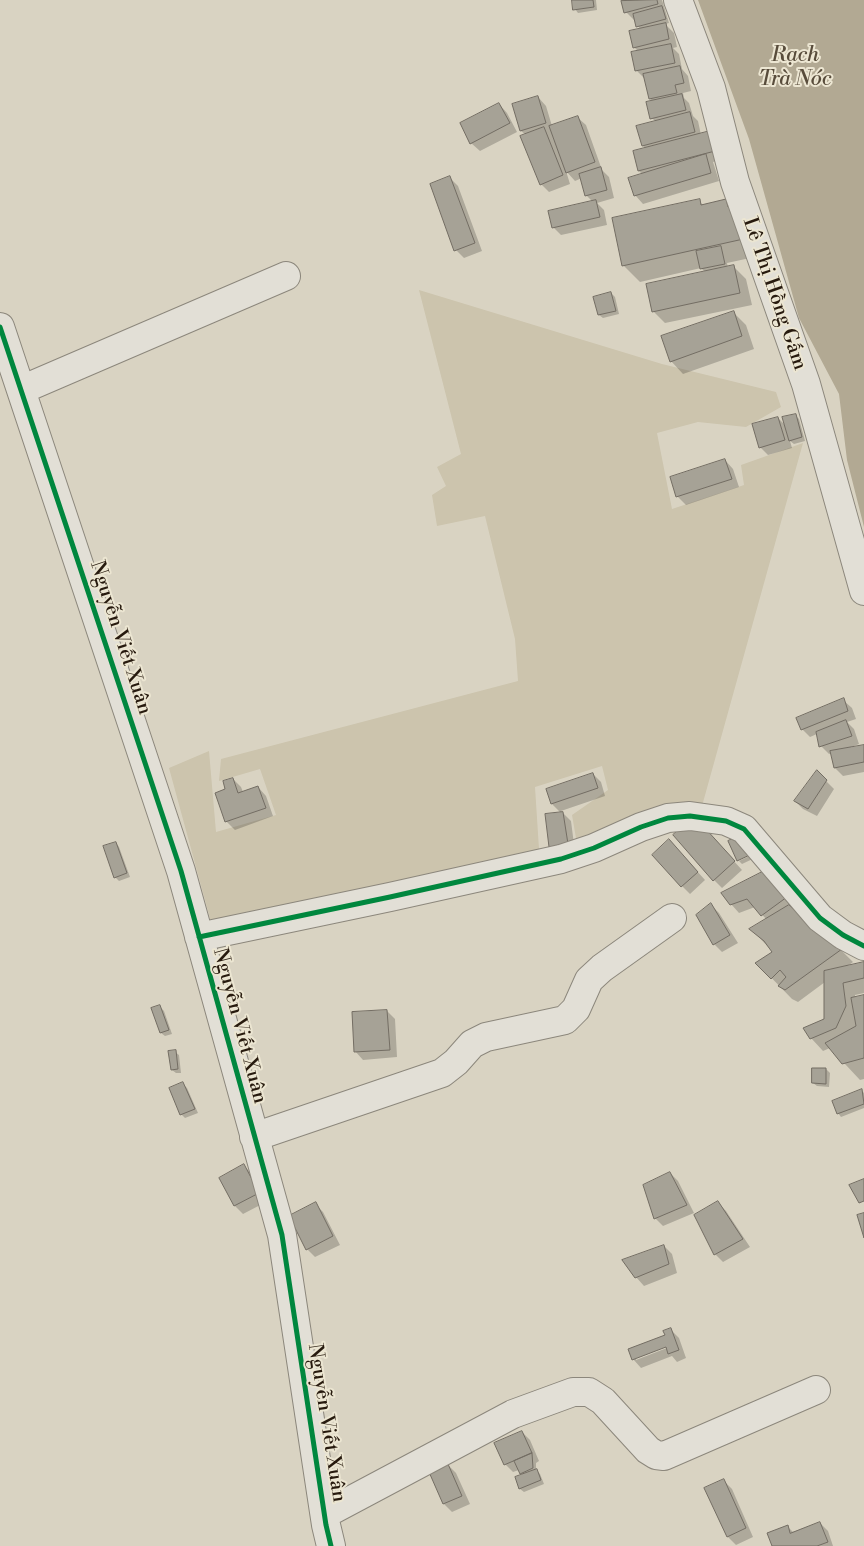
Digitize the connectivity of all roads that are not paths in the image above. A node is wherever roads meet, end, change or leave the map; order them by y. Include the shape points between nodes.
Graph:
1 (678, 0) edge
2 (286, 276) dead end
3 (0, 327) edge
4 (21, 390) junction
5 (864, 591) edge
6 (672, 918) dead end
7 (199, 938) junction
8 (864, 946) edge
9 (254, 1136) junction
10 (816, 1390) dead end
11 (325, 1514) junction
12 (332, 1546) edge

1 - 5 street, Lê Thị Hồng Gấm via 711,88 735,182 806,384
2 - 4 street
3 - 4 street, Nguyễn Viết Xuân
4 - 7 street, Nguyễn Viết Xuân via 178,862
6 - 9 street via 589,980 576,1009 565,1020 486,1038 472,1044 442,1073
7 - 8 street via 561,859 641,827 668,818 690,816 726,821 744,829 820,918
7 - 9 street, Nguyễn Viết Xuân
9 - 11 street, Nguyễn Viết Xuân via 282,1236
10 - 11 street via 664,1456 648,1450 603,1401 589,1392 573,1392 513,1414
11 - 12 street, Nguyễn Viết Xuân

